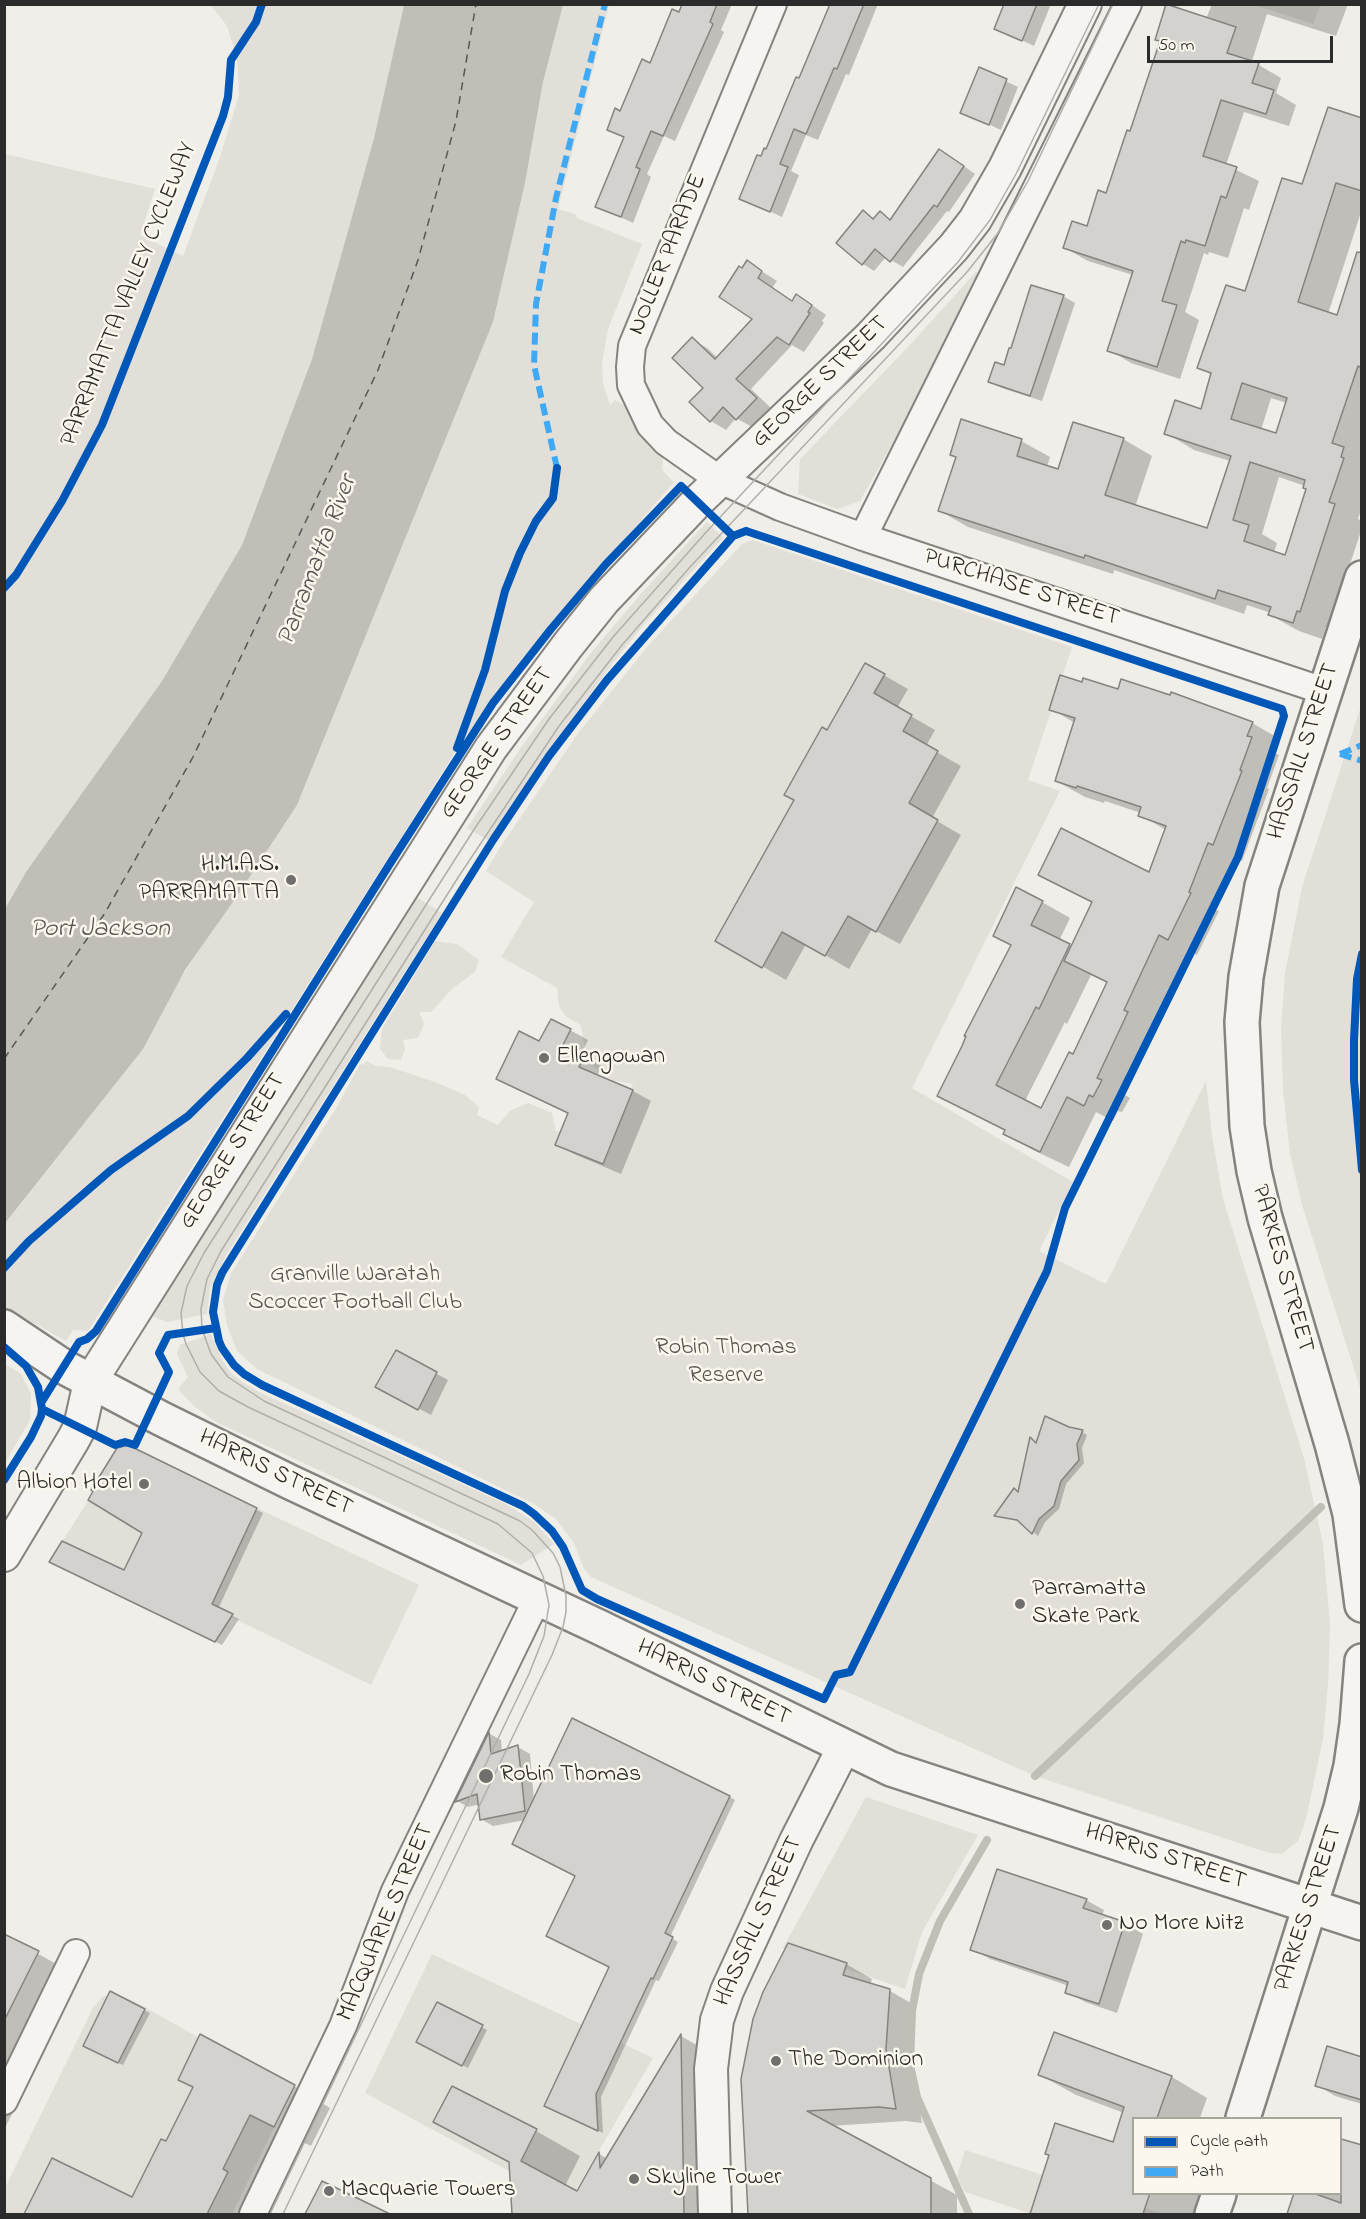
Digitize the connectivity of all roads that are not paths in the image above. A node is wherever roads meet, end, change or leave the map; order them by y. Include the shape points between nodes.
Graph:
1 (773, 4) edge
2 (1085, 4) edge
3 (1128, 4) edge
4 (720, 480) junction
5 (863, 537) junction
6 (1362, 578) edge
7 (1324, 691) junction
8 (1254, 928) joint
9 (8, 1329) edge
10 (90, 1382) junction
11 (4, 1555) edge
12 (537, 1599) junction
13 (1362, 1605) edge
14 (1362, 1660) edge
15 (844, 1747) junction
16 (1312, 1905) junction
17 (1362, 1923) edge
18 (76, 1953) dead end
19 (4, 2101) edge
20 (1243, 2117) edge
21 (1218, 2195) edge
22 (254, 2214) edge
23 (715, 2214) edge
24 (1212, 2214) edge

1 - 4 street, NOLLER PARADE via 632,346 631,385 650,425 666,442
2 - 4 street, GEORGE STREET via 1005,168 975,220 854,353
3 - 5 street
4 - 5 street, PURCHASE STREET
4 - 10 street, GEORGE STREET via 604,600 491,748
5 - 7 street, PURCHASE STREET
6 - 7 main road, HASSALL STREET
7 - 8 main road, HASSALL STREET via 1275,842
8 - 13 main road, PARKES STREET via 1242,1022 1248,1137 1265,1218 1350,1514
9 - 10 main road, HARRIS STREET
10 - 11 street, GEORGE STREET via 80,1427
10 - 12 main road, HARRIS STREET
12 - 15 main road, HARRIS STREET
12 - 22 street, MACQUARIE STREET via 395,1892 343,2026
14 - 16 main road, PARKES STREET via 1351,1766
15 - 16 main road, HARRIS STREET via 891,1769
15 - 23 street, HASSALL STREET via 786,1862 717,2020 711,2069
16 - 17 main road, HARRIS STREET
16 - 20 main road, PARKES STREET
18 - 19 street
21 - 24 main road

